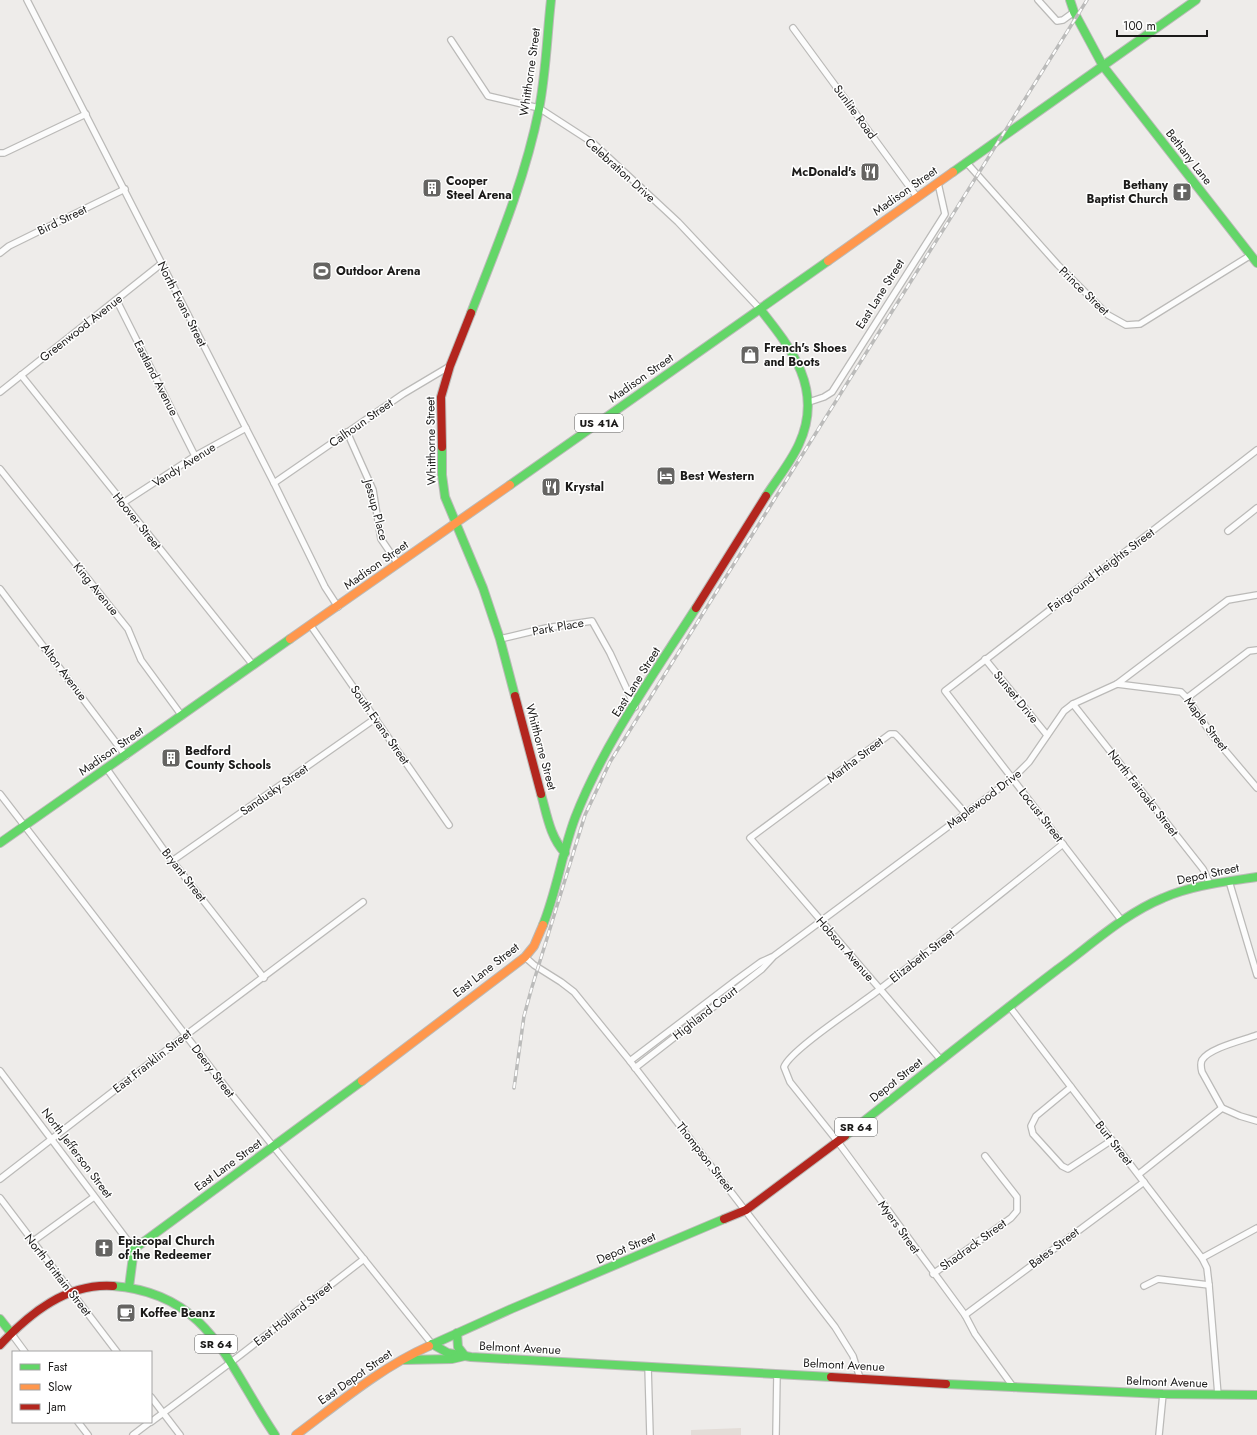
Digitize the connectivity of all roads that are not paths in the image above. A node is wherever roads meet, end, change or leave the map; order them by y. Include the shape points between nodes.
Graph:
1 (26, 0) edge
2 (551, 0) edge
3 (1038, 0) edge
4 (1070, 0) edge
5 (1196, 0) edge
6 (1074, 12) junction
7 (793, 28) dead end
8 (451, 40) dead end
9 (1103, 66) junction
10 (539, 108) junction
11 (86, 114) junction
12 (0, 153) edge
13 (966, 162) junction
14 (938, 183) junction
15 (125, 189) junction
16 (917, 197) junction
17 (0, 253) edge
18 (1251, 255) junction
19 (1257, 263) edge
20 (161, 264) junction
21 (117, 301) junction
22 (760, 309) junction
23 (450, 366) junction
24 (21, 375) junction
25 (0, 392) edge
26 (808, 402) junction
27 (246, 428) junction
28 (347, 432) junction
29 (1257, 450) edge
30 (195, 456) junction
31 (0, 469) edge
32 (274, 483) junction
33 (122, 503) junction
34 (1257, 508) edge
35 (456, 523) junction
36 (1228, 531) dead end
37 (398, 564) junction
38 (0, 588) edge
39 (1257, 595) edge
40 (338, 606) junction
41 (311, 626) junction
42 (500, 639) junction
43 (1257, 650) edge
44 (985, 659) junction
45 (253, 665) junction
46 (1117, 684) junction
47 (945, 691) joint
48 (1187, 698) junction
49 (1073, 704) junction
50 (635, 707) junction
51 (182, 716) junction
52 (376, 718) junction
53 (1047, 735) junction
54 (126, 756) junction
55 (107, 769) junction
56 (1012, 779) junction
57 (1257, 788) edge
58 (0, 794) edge
59 (966, 814) junction
60 (449, 825) dead end
61 (24, 827) junction
62 (750, 838) joint
63 (0, 843) edge
64 (1063, 844) junction
65 (565, 853) junction
66 (172, 861) junction
67 (1257, 877) edge
68 (1229, 881) junction
69 (1210, 884) junction
70 (363, 902) dead end
71 (821, 921) junction
72 (1122, 921) junction
73 (774, 956) junction
74 (525, 957) junction
75 (1257, 975) edge
76 (264, 978) junction
77 (880, 989) junction
78 (1009, 1006) junction
79 (186, 1035) junction
80 (1257, 1035) edge
81 (941, 1060) junction
82 (630, 1061) junction
83 (784, 1067) joint
84 (635, 1068) junction
85 (0, 1071) edge
86 (1071, 1087) junction
87 (1222, 1108) junction
88 (1257, 1121) edge
89 (51, 1139) junction
90 (1112, 1140) junction
91 (838, 1142) junction
92 (272, 1148) junction
93 (985, 1156) dead end
94 (1139, 1174) junction
95 (0, 1179) edge
96 (1144, 1182) junction
97 (94, 1197) junction
98 (0, 1198) edge
99 (746, 1210) junction
100 (1257, 1228) edge
101 (32, 1242) junction
102 (134, 1249) junction
103 (1202, 1258) junction
104 (364, 1259) junction
105 (933, 1274) junction
106 (1209, 1285) junction
107 (128, 1286) junction
108 (1144, 1286) dead end
109 (71, 1292) junction
110 (965, 1315) junction
111 (0, 1319) edge
112 (11, 1333) junction
113 (457, 1333) junction
114 (0, 1337) edge
115 (432, 1344) junction
116 (0, 1345) edge
117 (24, 1351) edge
118 (116, 1351) edge
119 (465, 1356) junction
120 (400, 1360) junction
121 (230, 1364) junction
122 (648, 1366) junction
123 (777, 1374) junction
124 (860, 1378) junction
125 (1014, 1388) junction
126 (1163, 1394) junction
127 (1218, 1395) junction
128 (1257, 1395) edge
129 (152, 1398) edge
130 (163, 1413) junction
131 (152, 1421) edge
132 (79, 1423) edge
133 (150, 1423) edge
134 (88, 1435) edge
135 (133, 1435) edge
136 (180, 1435) edge
137 (275, 1435) edge
138 (296, 1435) edge
139 (650, 1435) edge
140 (776, 1435) edge
141 (1160, 1435) edge

1 - 11 street, North Evans Street
2 - 10 main road, Whitthorne Street
3 - 6 street via 1057,20 1063,20
4 - 6 main road
5 - 9 main road, Madison Street / US 41A
6 - 9 main road
7 - 16 street, Sunlite Road
8 - 10 street, Celebration Drive via 488,96
9 - 13 main road, Madison Street / US 41A
9 - 18 main road, Bethany Lane
10 - 22 street, Celebration Drive via 593,143 678,222
10 - 23 main road, Whitthorne Street via 507,221
11 - 12 street
11 - 15 street, North Evans Street
13 - 14 main road, Madison Street / US 41A
13 - 18 street, Prince Street via 1058,265 1108,315 1126,325 1140,324
14 - 16 main road, Madison Street / US 41A
14 - 26 street, East Lane Street via 945,214 832,392
15 - 17 street, Bird Street via 9,246
15 - 20 street, North Evans Street
16 - 22 main road, Madison Street / US 41A
18 - 19 main road, Bethany Lane
20 - 21 street, Greenwood Avenue
20 - 27 street, North Evans Street
21 - 24 street, Greenwood Avenue
21 - 30 street, Eastland Avenue
22 - 26 main road, East Lane Street via 796,358 807,384
22 - 35 main road, Madison Street / US 41A
23 - 28 street, Calhoun Street
23 - 35 main road, Whitthorne Street via 441,397 442,475 445,496
24 - 25 street, Greenwood Avenue
24 - 33 street, Hoover Street
26 - 50 main road, East Lane Street via 805,428 799,444
27 - 30 street, Vandy Avenue
27 - 32 street, North Evans Street
28 - 32 street, Calhoun Street
28 - 37 street, Jessup Place via 373,490 381,539
29 - 44 street, Fairground Heights Street
30 - 33 street, Vandy Avenue
31 - 51 street, King Avenue via 128,630 141,660
32 - 40 street, North Evans Street via 325,587
33 - 45 street, Hoover Street
34 - 36 street
35 - 37 main road, Madison Street / US 41A
35 - 42 main road, Whitthorne Street via 484,588
37 - 40 main road, Madison Street / US 41A
38 - 54 street, Alton Avenue
39 - 46 street, Maplewood Drive via 1228,600
40 - 41 main road, Madison Street / US 41A
41 - 45 main road, Madison Street / US 41A
41 - 52 street, South Evans Street
42 - 50 street, Park Place via 592,621 610,652
42 - 65 main road, Whitthorne Street via 552,830 557,844
43 - 48 street via 1249,651
44 - 47 street, Fairground Heights Street
44 - 53 street, Sunset Drive
45 - 51 main road, Madison Street / US 41A
46 - 48 street, Maple Street via 1180,692
46 - 49 street, Maplewood Drive
47 - 56 street, Locust Street
48 - 57 street, Maple Street via 1212,734
49 - 53 street, Maplewood Drive via 1064,711
49 - 69 street, North Fairoaks Street via 1203,869
50 - 65 main road, East Lane Street via 593,778 575,818
51 - 54 main road, Madison Street / US 41A
52 - 60 street, South Evans Street
52 - 66 street, Sandusky Street
53 - 56 street, Maplewood Drive via 1027,766
54 - 55 main road, Madison Street / US 41A
55 - 61 main road, Madison Street / US 41A
55 - 66 street, Bryant Street
56 - 59 street, Maplewood Drive
56 - 64 street, Locust Street
58 - 61 street, Deery Street
59 - 62 street, Martha Street via 899,738 895,734 890,734
59 - 71 street, Maplewood Drive
61 - 63 main road, Madison Street / US 41A
61 - 79 street, Deery Street
62 - 71 street, Hobson Avenue
64 - 72 street, Locust Street
64 - 77 street, Elizabeth Street
65 - 74 main road, East Lane Street via 537,939
66 - 76 street, Bryant Street
67 - 68 main road, Depot Street / SR 64
68 - 69 main road, Depot Street / SR 64
68 - 75 street
69 - 72 main road, Depot Street / SR 64 via 1162,898
70 - 76 street, East Franklin Street
71 - 73 street, Highland Court
71 - 77 street, Hobson Avenue
72 - 78 main road, Depot Street / SR 64
73 - 82 street, Highland Court via 760,962 734,980
73 - 84 street, Highland Court via 762,969
74 - 82 street, Thompson Street via 574,992
74 - 92 main road, East Lane Street
76 - 79 street, East Franklin Street
77 - 81 street, Hobson Avenue
77 - 83 street, Elizabeth Street via 786,1060
78 - 81 main road, Depot Street / SR 64
78 - 86 street, Burt Street
79 - 89 street, East Franklin Street
79 - 92 street, Deery Street
80 - 87 street via 1211,1052 1201,1062 1202,1072
81 - 91 main road, Depot Street / SR 64
82 - 84 street, Thompson Street
83 - 91 street, Myers Street via 790,1082
84 - 99 street, Thompson Street
85 - 89 street, North Jefferson Street
86 - 90 street, Burt Street
86 - 90 street via 1036,1116 1031,1126 1033,1134 1062,1166 1068,1169
87 - 88 street
87 - 94 street
89 - 95 street, East Franklin Street
89 - 97 street, North Jefferson Street
90 - 94 street, Burt Street
91 - 99 main road, Depot Street / SR 64
91 - 105 street, Myers Street
92 - 102 main road, East Lane Street
92 - 104 street, Deery Street
93 - 105 street, Shadrack Street via 1017,1197 1017,1211
94 - 96 street, Burt Street
96 - 103 street, Burt Street
96 - 110 street, Bates Street
97 - 101 street
97 - 102 street, North Jefferson Street
98 - 101 street, North Brittain Street
99 - 113 main road, Depot Street / SR 64
99 - 124 street, Thompson Street via 836,1327 853,1356
100 - 103 street
101 - 109 street, North Brittain Street
102 - 107 main road
103 - 106 street, Burt Street via 1207,1268
104 - 115 street, Deery Street
104 - 121 street, East Holland Street
105 - 110 street, Myers Street
106 - 108 street via 1158,1278
106 - 127 street, Burt Street
107 - 109 main road, SR 64 via 98,1286
107 - 121 main road, SR 64 via 160,1295 189,1312 208,1330
109 - 112 main road, SR 64 via 47,1305
109 - 118 street, North Brittain Street
110 - 125 street, Myers Street via 975,1334
111 - 112 main road
112 - 114 main road, SR 64
112 - 116 main road, SR 64
112 - 117 street
113 - 115 main road, Depot Street / SR 64
113 - 119 main road via 458,1347
115 - 119 main road, Belmont Avenue via 440,1350
115 - 120 main road, East Depot Street / SR 64
119 - 120 main road via 452,1359
119 - 122 main road, Belmont Avenue
120 - 138 main road, East Depot Street / SR 64
121 - 130 street, East Holland Street
121 - 137 main road, SR 64
122 - 123 main road, Belmont Avenue
122 - 139 street
123 - 124 main road, Belmont Avenue
123 - 140 street
124 - 125 main road, Belmont Avenue
125 - 126 main road, Belmont Avenue
126 - 127 main road, Belmont Avenue
126 - 141 street
127 - 128 main road, Belmont Avenue
129 - 130 street
130 - 131 street, East Holland Street
130 - 136 street
132 - 134 street
133 - 135 street, East Holland Street

